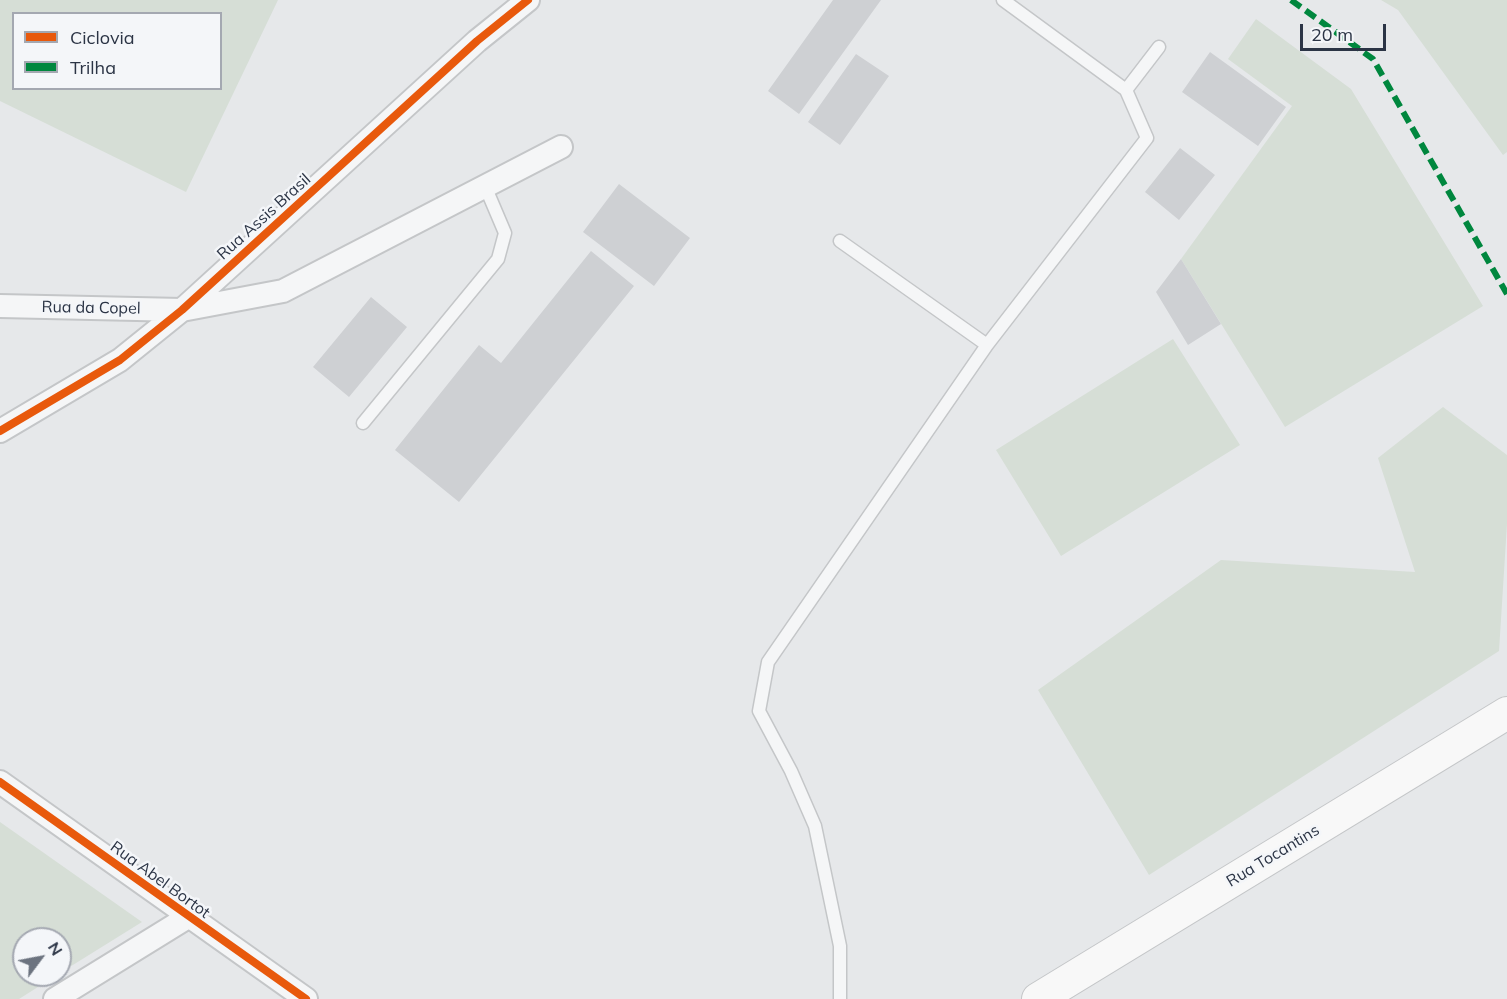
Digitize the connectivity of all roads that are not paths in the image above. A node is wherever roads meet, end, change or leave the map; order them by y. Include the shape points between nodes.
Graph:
1 (528, 0) edge
2 (1003, 0) edge
3 (1159, 46) dead end
4 (1126, 90) junction
5 (561, 147) dead end
6 (485, 186) junction
7 (840, 241) dead end
8 (0, 306) edge
9 (182, 310) junction
10 (987, 345) junction
11 (363, 423) dead end
12 (0, 431) edge
13 (1507, 713) edge
14 (0, 782) edge
15 (188, 917) junction
16 (55, 999) edge
17 (306, 999) edge
18 (840, 999) edge
19 (1038, 999) edge

1 - 9 street, Rua Assis Brasil via 477,41
2 - 4 lane
3 - 4 lane
4 - 10 lane via 1147,138
5 - 6 street, Rua Assis Brasil
6 - 9 street, Rua Assis Brasil via 283,291
6 - 11 lane via 505,233 498,259
7 - 10 lane
8 - 9 street, Rua da Copel
9 - 12 street, Rua Assis Brasil via 120,360
10 - 18 lane via 768,662 759,711 815,826 840,946
13 - 19 main road, Rua Tocantins
14 - 15 street, Rua Abel Bortot
15 - 16 street
15 - 17 street, Rua Abel Bortot

